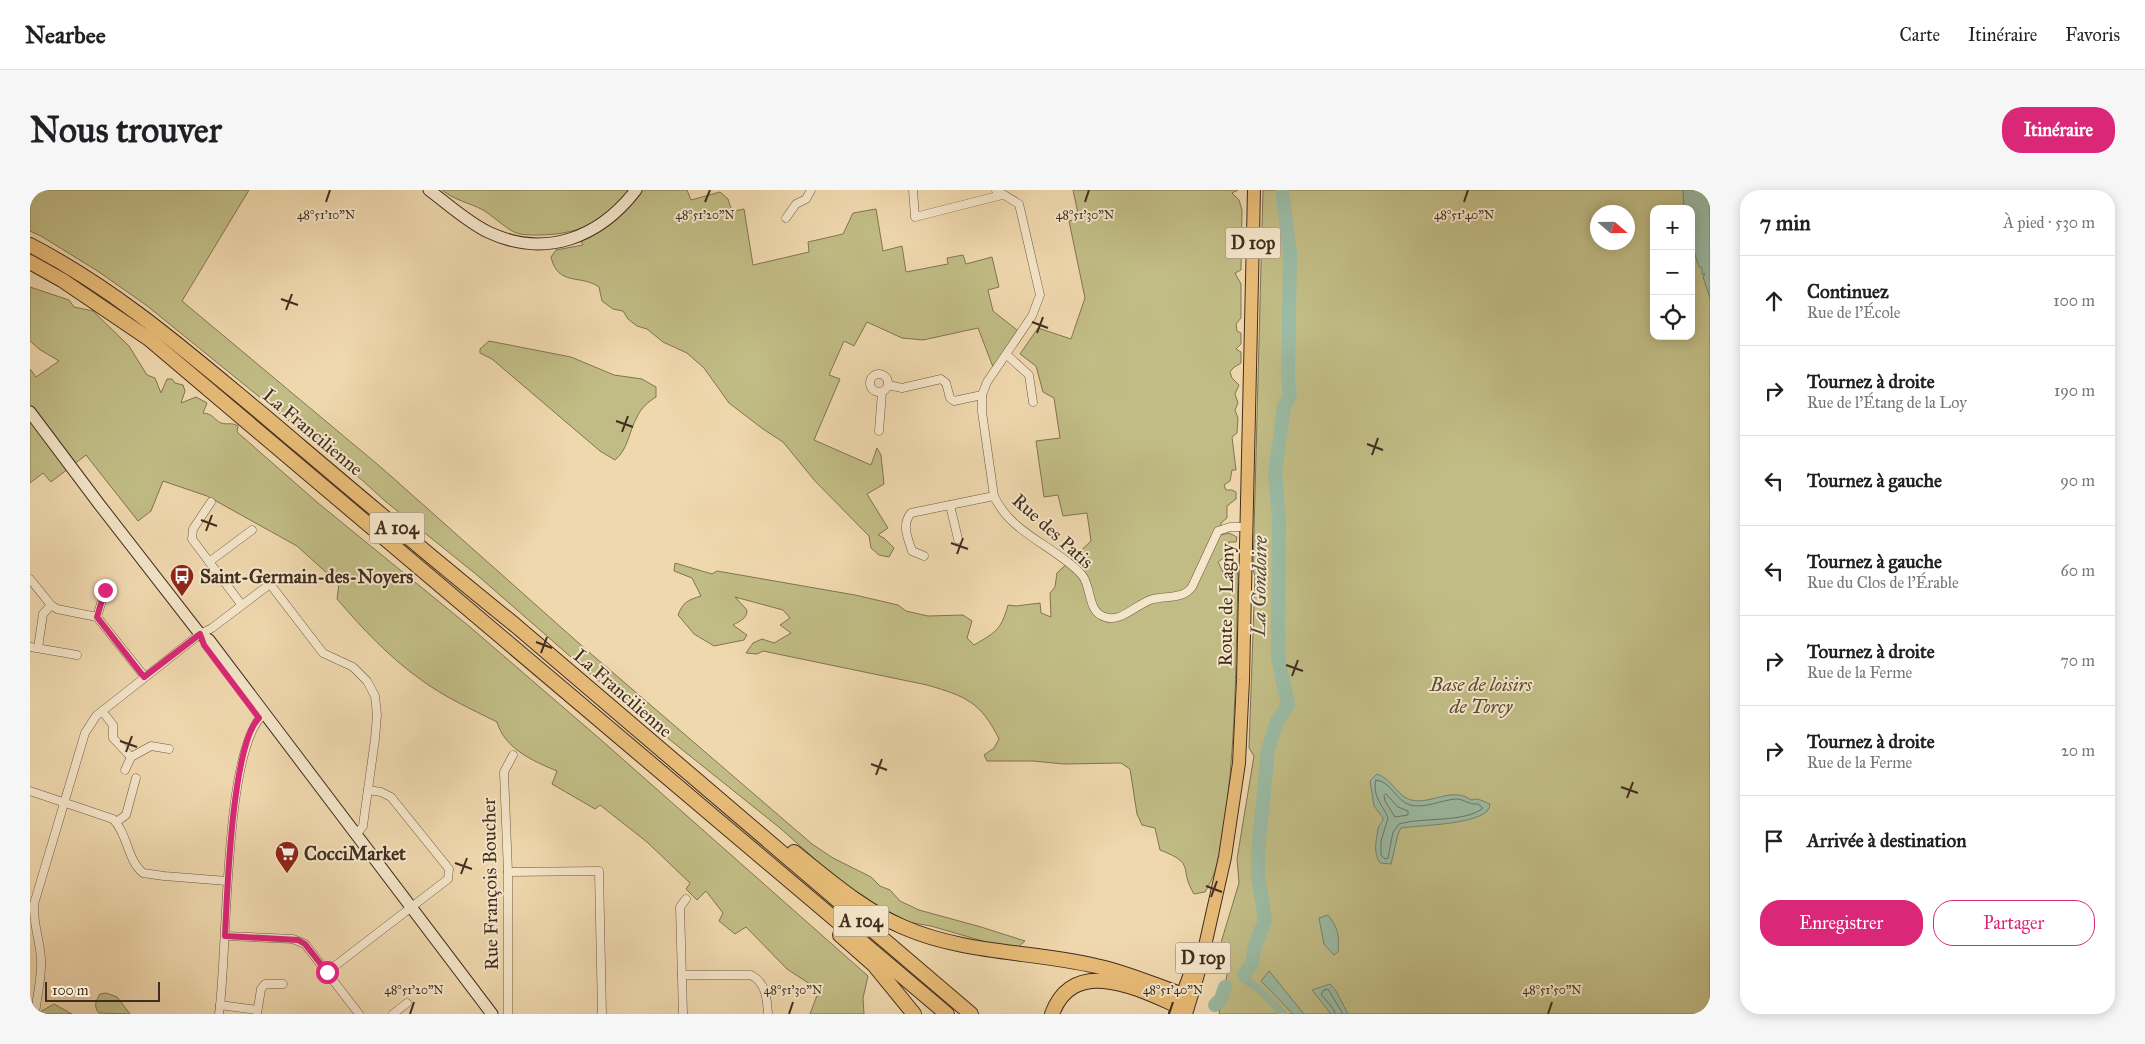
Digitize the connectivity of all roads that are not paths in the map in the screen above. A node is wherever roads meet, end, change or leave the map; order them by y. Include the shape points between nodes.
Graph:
1 (429, 190) edge
2 (636, 190) edge
3 (811, 190) edge
4 (912, 190) edge
5 (1254, 190) edge
6 (999, 193) edge
7 (786, 218) dead end
8 (30, 245) edge
9 (30, 262) edge
10 (1007, 355) junction
11 (888, 385) junction
12 (882, 392) junction
13 (982, 395) junction
14 (1033, 402) dead end
15 (30, 412) edge
16 (879, 431) dead end
17 (994, 496) junction
18 (211, 502) dead end
19 (950, 506) junction
20 (1247, 527) junction
21 (252, 530) dead end
22 (958, 538) dead end
23 (924, 556) dead end
24 (209, 562) junction
25 (30, 579) edge
26 (105, 590) dead end
27 (241, 604) junction
28 (51, 605) junction
29 (97, 617) junction
30 (200, 634) junction
31 (34, 648) edge
32 (77, 655) dead end
33 (144, 677) junction
34 (102, 710) junction
35 (261, 716) junction
36 (169, 749) dead end
37 (513, 755) dead end
38 (131, 757) junction
39 (125, 770) dead end
40 (136, 778) dead end
41 (368, 790) junction
42 (30, 791) edge
43 (64, 802) junction
44 (116, 822) junction
45 (751, 828) junction
46 (356, 834) junction
47 (508, 872) junction
48 (227, 881) junction
49 (796, 886) junction
50 (686, 899) dead end
51 (409, 910) junction
52 (33, 931) edge
53 (225, 936) junction
54 (327, 972) junction
55 (682, 975) junction
56 (283, 984) dead end
57 (34, 988) edge
58 (407, 1003) dead end
59 (1183, 1008) edge
60 (219, 1010) edge
61 (257, 1012) edge
62 (35, 1014) edge
63 (359, 1014) edge
64 (394, 1014) edge
65 (484, 1014) edge
66 (492, 1014) edge
67 (508, 1014) edge
68 (602, 1014) edge
69 (683, 1014) edge
70 (768, 1014) edge
71 (914, 1014) edge
72 (947, 1014) edge
73 (971, 1014) edge
74 (1052, 1014) edge

1 - 2 main road via 488,232 513,241 540,243 572,239 591,231 612,216
3 - 7 street
4 - 6 street via 915,217
5 - 20 main road, Route de Lagny / D 10p
6 - 10 street via 1017,201 1021,209 1040,295 1032,316
8 - 45 highway, La Francilienne / A 104 via 72,267 179,344 515,624
9 - 49 highway, La Francilienne / A 104 via 149,339
10 - 13 street via 987,382
10 - 14 street via 1029,374
11 - 12 street
11 - 12 street via 883,375 872,377 871,389
11 - 13 street via 902,388 941,379 954,401
12 - 16 street
13 - 17 street, Rue des Patis
15 - 30 main road
17 - 19 street
17 - 20 street, Rue des Patis via 1009,518 1084,579 1096,612 1106,618 1118,617 1150,600 1186,593 1214,535 1230,527
18 - 24 street via 193,529 192,539
19 - 22 street
19 - 23 street via 911,514 907,519 905,527 912,551
20 - 59 main road, Route de Lagny / D 10p via 1239,763 1228,842 1212,911
21 - 24 street
24 - 27 street
25 - 28 street
26 - 29 street
27 - 30 street
27 - 41 street via 270,584 323,653 353,667 367,681 375,696 377,715
28 - 29 street
28 - 31 street via 43,614
29 - 33 street
30 - 33 street
30 - 35 main road via 209,640
31 - 32 street
33 - 34 street
34 - 38 street via 113,725 113,738
34 - 43 street via 85,734
35 - 46 main road
35 - 48 street via 252,728 238,774
35 - 51 main road
36 - 38 street via 151,746
37 - 47 street, Rue François Boucher via 504,772
38 - 39 street
40 - 44 street via 126,815
41 - 46 street via 363,826
41 - 51 street via 391,797 449,869 448,879
42 - 43 street
43 - 44 street
43 - 52 street via 34,904
44 - 48 street via 133,860 144,873
45 - 59 highway via 770,834 869,909 920,934 974,948 1095,965 1128,975
45 - 73 highway, La Francilienne / A 104
46 - 51 main road
47 - 67 street, Rue François Boucher
47 - 68 street via 600,871
48 - 53 street
49 - 71 highway via 800,901 874,965
49 - 72 highway, La Francilienne / A 104
50 - 55 street via 680,907
51 - 54 street
51 - 65 main road
51 - 66 main road
52 - 57 street via 41,957
53 - 54 street via 298,940 305,944
53 - 60 street
54 - 63 street
55 - 69 street
55 - 70 street via 751,975 758,979 767,997
56 - 61 street via 264,984
57 - 62 street
58 - 64 street
59 - 74 highway via 1123,984 1102,980 1072,988 1059,1000
60 - 61 street

